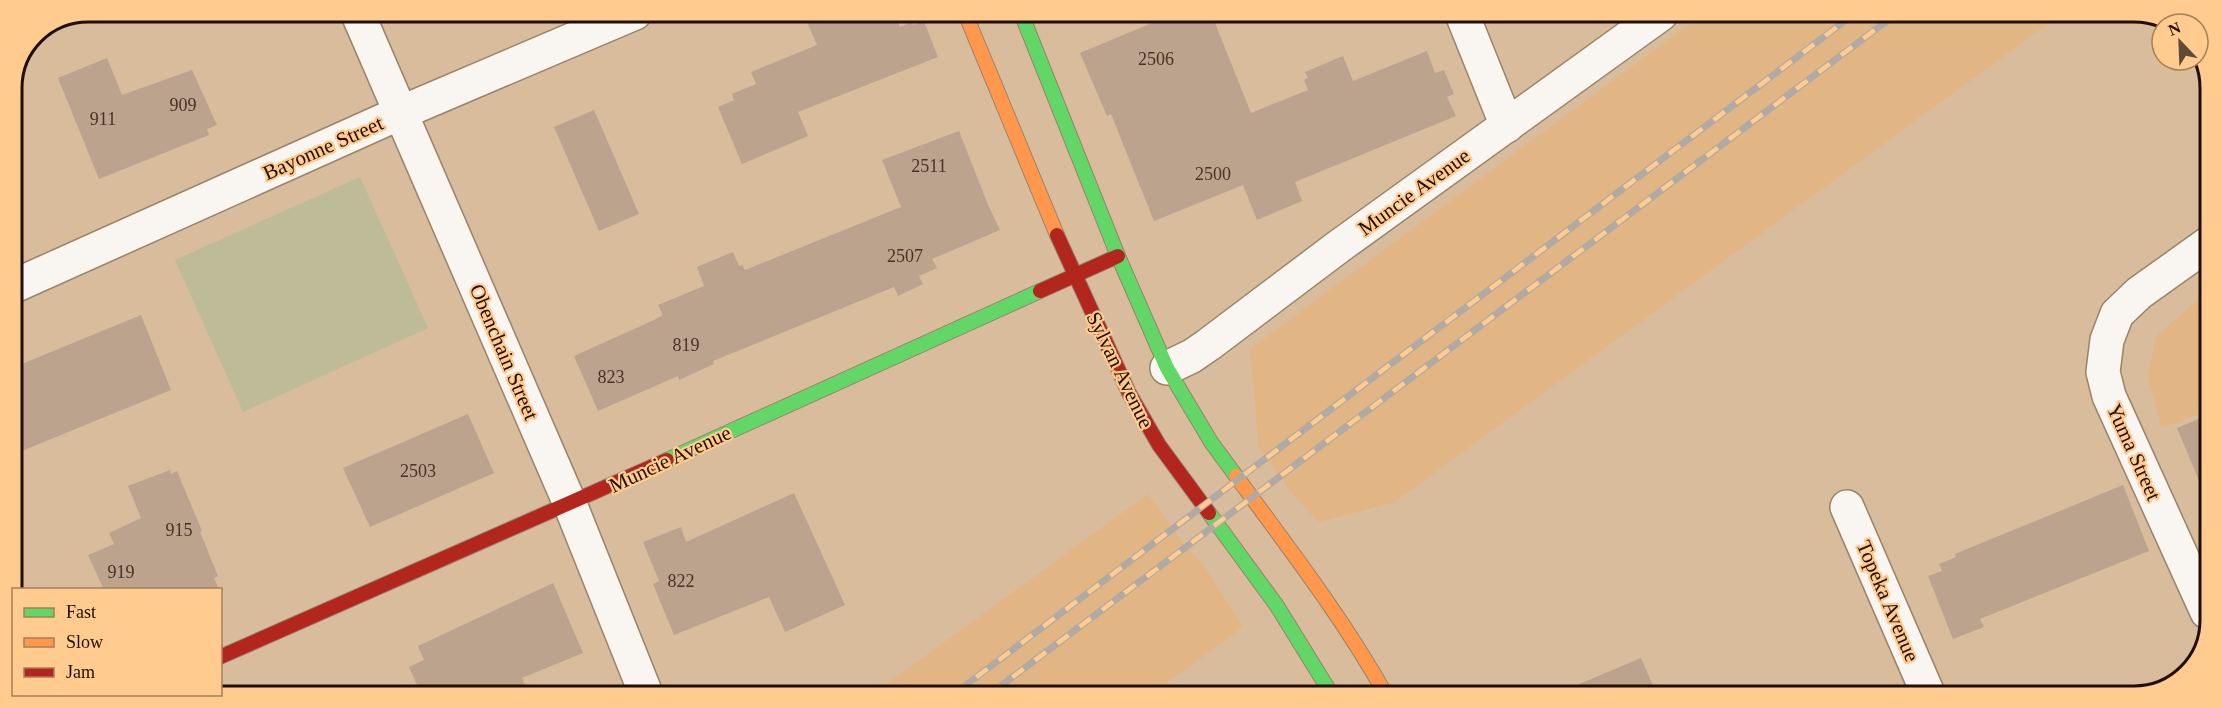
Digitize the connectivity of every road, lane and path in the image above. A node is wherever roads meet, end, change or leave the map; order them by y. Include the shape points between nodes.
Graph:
1 (361, 22) edge
2 (614, 22) edge
3 (969, 22) edge
4 (1025, 22) edge
5 (1465, 22) edge
6 (1650, 22) edge
7 (400, 113) junction
8 (1507, 126) junction
9 (2199, 250) edge
10 (1118, 256) junction
11 (1074, 275) junction
12 (22, 282) edge
13 (1167, 368) junction
14 (570, 504) junction
15 (1847, 507) dead end
16 (2200, 596) edge
17 (222, 656) edge
18 (643, 686) edge
19 (1326, 686) edge
20 (1381, 686) edge
21 (1925, 686) edge

1 - 7 street, Obenchain Street
2 - 7 street, Bayonne Street
3 - 11 main road, Sylvan Avenue
4 - 10 main road, Sylvan Avenue
5 - 8 street
6 - 8 street, Muncie Avenue
7 - 12 street, Bayonne Street
7 - 14 street, Obenchain Street
8 - 13 street, Muncie Avenue via 1208,345
9 - 16 street, Yuma Street via 2139,293 2117,314 2107,340 2103,372 2109,396
10 - 11 main road, Muncie Avenue
10 - 13 main road, Sylvan Avenue
11 - 14 main road, Muncie Avenue
11 - 19 main road, Sylvan Avenue via 1129,393 1159,445 1277,606
13 - 20 main road, Sylvan Avenue via 1211,442 1308,574
14 - 17 main road, Muncie Avenue
14 - 18 street, Obenchain Street
15 - 21 street, Topeka Avenue

